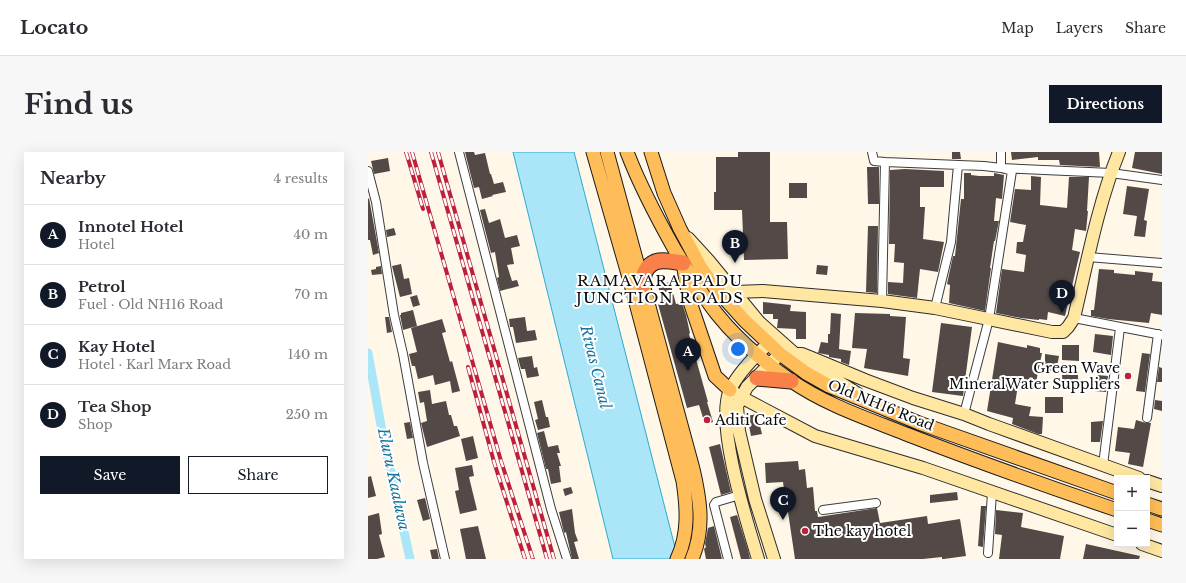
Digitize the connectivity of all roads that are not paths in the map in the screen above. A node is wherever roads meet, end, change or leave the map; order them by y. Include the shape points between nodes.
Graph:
1 (459, 152) edge
2 (593, 152) edge
3 (607, 152) edge
4 (627, 152) edge
5 (651, 152) edge
6 (872, 152) edge
7 (1001, 152) edge
8 (1119, 152) edge
9 (885, 162) junction
10 (958, 165) junction
11 (1001, 168) junction
12 (368, 171) edge
13 (1111, 173) junction
14 (1162, 180) edge
15 (680, 229) junction
16 (1088, 257) junction
17 (683, 263) junction
18 (1162, 264) edge
19 (640, 289) junction
20 (734, 292) junction
21 (882, 301) junction
22 (935, 308) junction
23 (1074, 318) junction
24 (989, 319) junction
25 (1120, 328) junction
26 (1160, 335) edge
27 (768, 343) junction
28 (758, 354) junction
29 (780, 354) junction
30 (795, 354) junction
31 (770, 365) junction
32 (757, 378) junction
33 (791, 381) junction
34 (735, 394) junction
35 (876, 406) junction
36 (964, 414) junction
37 (1146, 418) dead end
38 (1103, 465) junction
39 (1131, 475) edge
40 (1150, 482) edge
41 (1162, 486) edge
42 (992, 492) junction
43 (1114, 492) edge
44 (740, 496) junction
45 (876, 503) dead end
46 (1150, 505) edge
47 (1114, 509) edge
48 (1162, 509) edge
49 (823, 510) dead end
50 (1150, 521) edge
51 (1162, 525) edge
52 (1114, 534) edge
53 (1150, 547) edge
54 (1162, 551) edge
55 (988, 553) dead end
56 (446, 559) edge
57 (567, 559) edge
58 (677, 559) edge
59 (692, 559) edge
60 (728, 559) edge
61 (758, 559) edge
62 (774, 559) edge

1 - 57 street via 550,510
2 - 19 main road
3 - 19 main road
4 - 17 main road, Old NH16 Road via 656,216
5 - 15 main road, Old NH16 Road via 664,193
6 - 9 street via 874,161
7 - 11 street
8 - 13 street
9 - 10 street
9 - 21 street
10 - 11 street
10 - 22 street via 951,242
11 - 13 street
11 - 24 street via 1012,171
12 - 56 street via 376,202 394,315 423,463
13 - 14 street
13 - 16 street
15 - 20 street
15 - 27 main road, Old NH16 Road via 701,268 716,289
16 - 18 street
16 - 23 street
17 - 19 highway via 664,260 652,263 644,272
17 - 28 main road, Old NH16 Road via 717,314
17 - 34 main road via 689,299 715,376
19 - 58 main road via 687,504 686,528
19 - 59 main road via 700,498 701,518
20 - 21 street
20 - 30 street via 758,322
21 - 22 street
22 - 24 street
23 - 24 street via 1063,332
23 - 25 street
24 - 36 street
25 - 26 street
25 - 38 street
26 - 37 street
27 - 28 street
27 - 29 main road, Old NH16 Road
28 - 31 main road, Old NH16 Road
28 - 34 street via 745,368
29 - 31 street
29 - 35 main road, Old NH16 Road via 806,374
30 - 35 street
30 - 36 street via 807,356 913,398
31 - 32 street
31 - 33 main road, Old NH16 Road
32 - 33 highway
32 - 34 street via 747,388
33 - 47 main road, Old NH16 Road via 825,402
34 - 42 street via 815,436 924,468
34 - 44 street via 725,414 728,442
34 - 62 street via 740,431 755,499
35 - 43 main road, Old NH16 Road
36 - 38 street
38 - 39 street
40 - 41 street
42 - 52 street
42 - 55 street
44 - 60 street via 716,502 714,505
44 - 61 street
45 - 49 street
46 - 48 main road
50 - 51 main road
53 - 54 street

